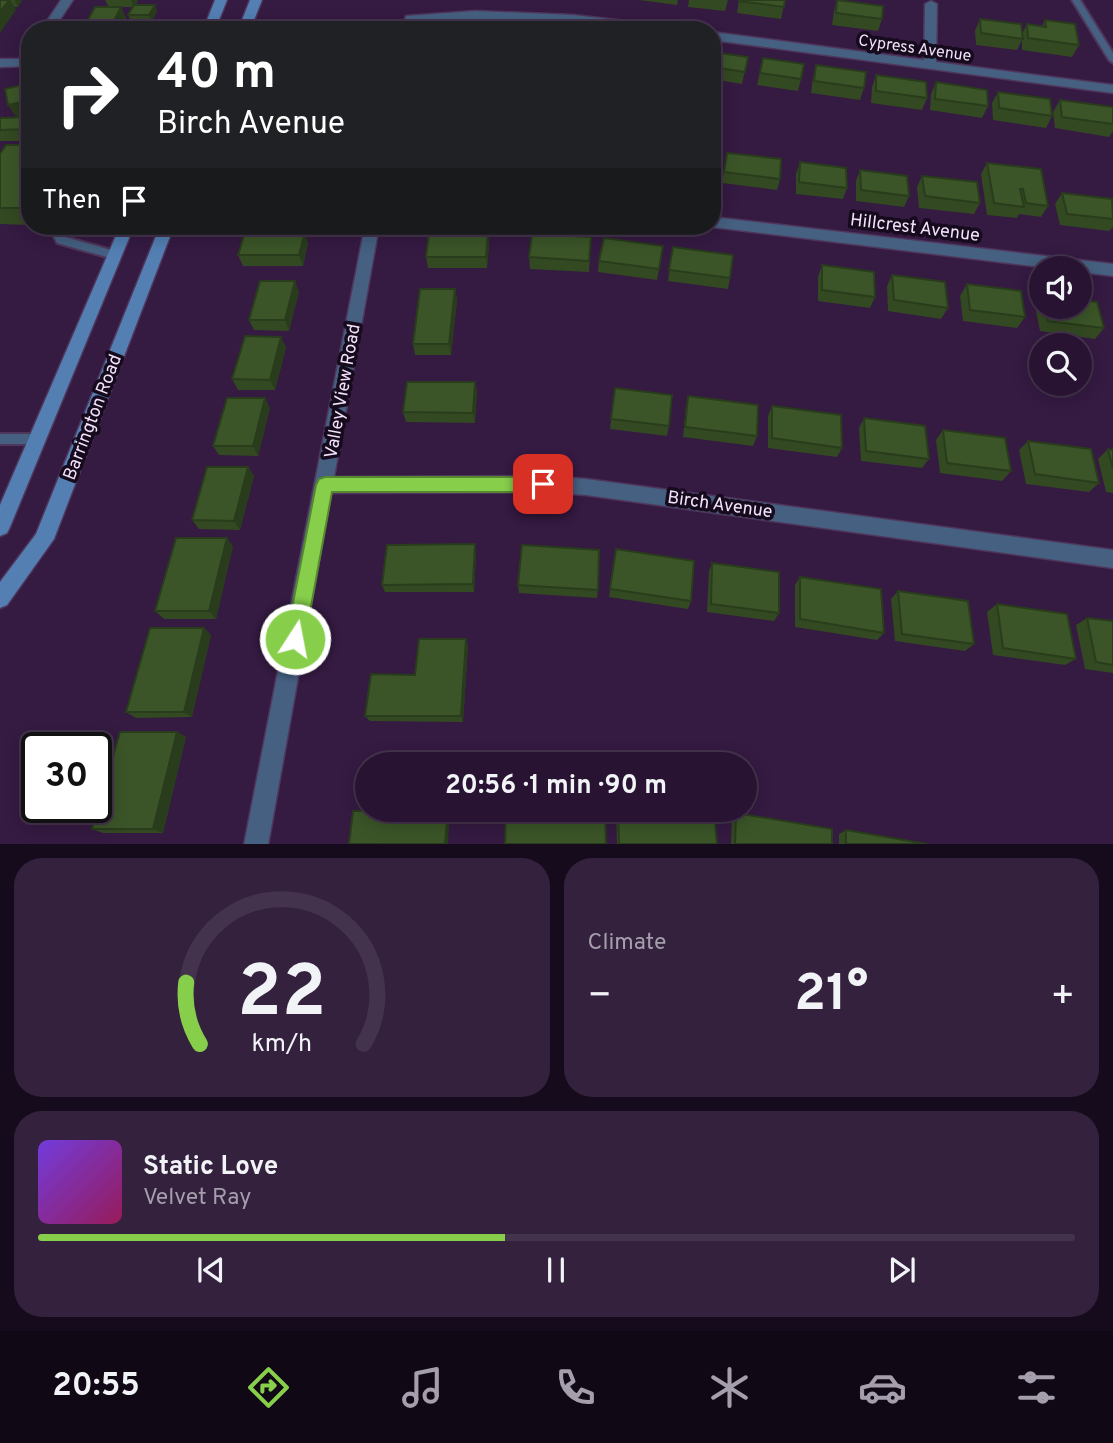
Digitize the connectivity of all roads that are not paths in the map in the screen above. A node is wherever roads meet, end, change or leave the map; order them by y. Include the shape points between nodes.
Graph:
1 (67, 0) edge
2 (221, 0) edge
3 (256, 0) edge
4 (1076, 0) edge
5 (931, 4) dead end
6 (53, 21) edge
7 (213, 21) edge
8 (248, 21) edge
9 (472, 21) edge
10 (591, 21) edge
11 (721, 37) edge
12 (1113, 60) edge
13 (21, 62) edge
14 (0, 63) edge
15 (930, 66) junction
16 (1113, 89) edge
17 (721, 223) edge
18 (58, 235) edge
19 (123, 235) edge
20 (163, 235) edge
21 (370, 235) edge
22 (114, 255) junction
23 (1113, 270) edge
24 (0, 439) edge
25 (38, 439) junction
26 (325, 485) junction
27 (0, 527) edge
28 (1113, 559) edge
29 (0, 598) edge
30 (256, 844) edge

1 - 6 street
2 - 7 main road
3 - 8 main road
4 - 12 lane
5 - 15 street
9 - 10 street via 556,17
11 - 15 street, Cypress Avenue
13 - 14 street
15 - 16 street, Cypress Avenue
17 - 23 street, Hillcrest Avenue
18 - 22 lane via 61,240
19 - 22 main road
20 - 29 main road, Barrington Road via 44,539
21 - 26 street, Valley View Road
22 - 25 main road
24 - 25 lane
25 - 27 main road
26 - 28 street, Birch Avenue via 586,487
26 - 30 street, Valley View Road

